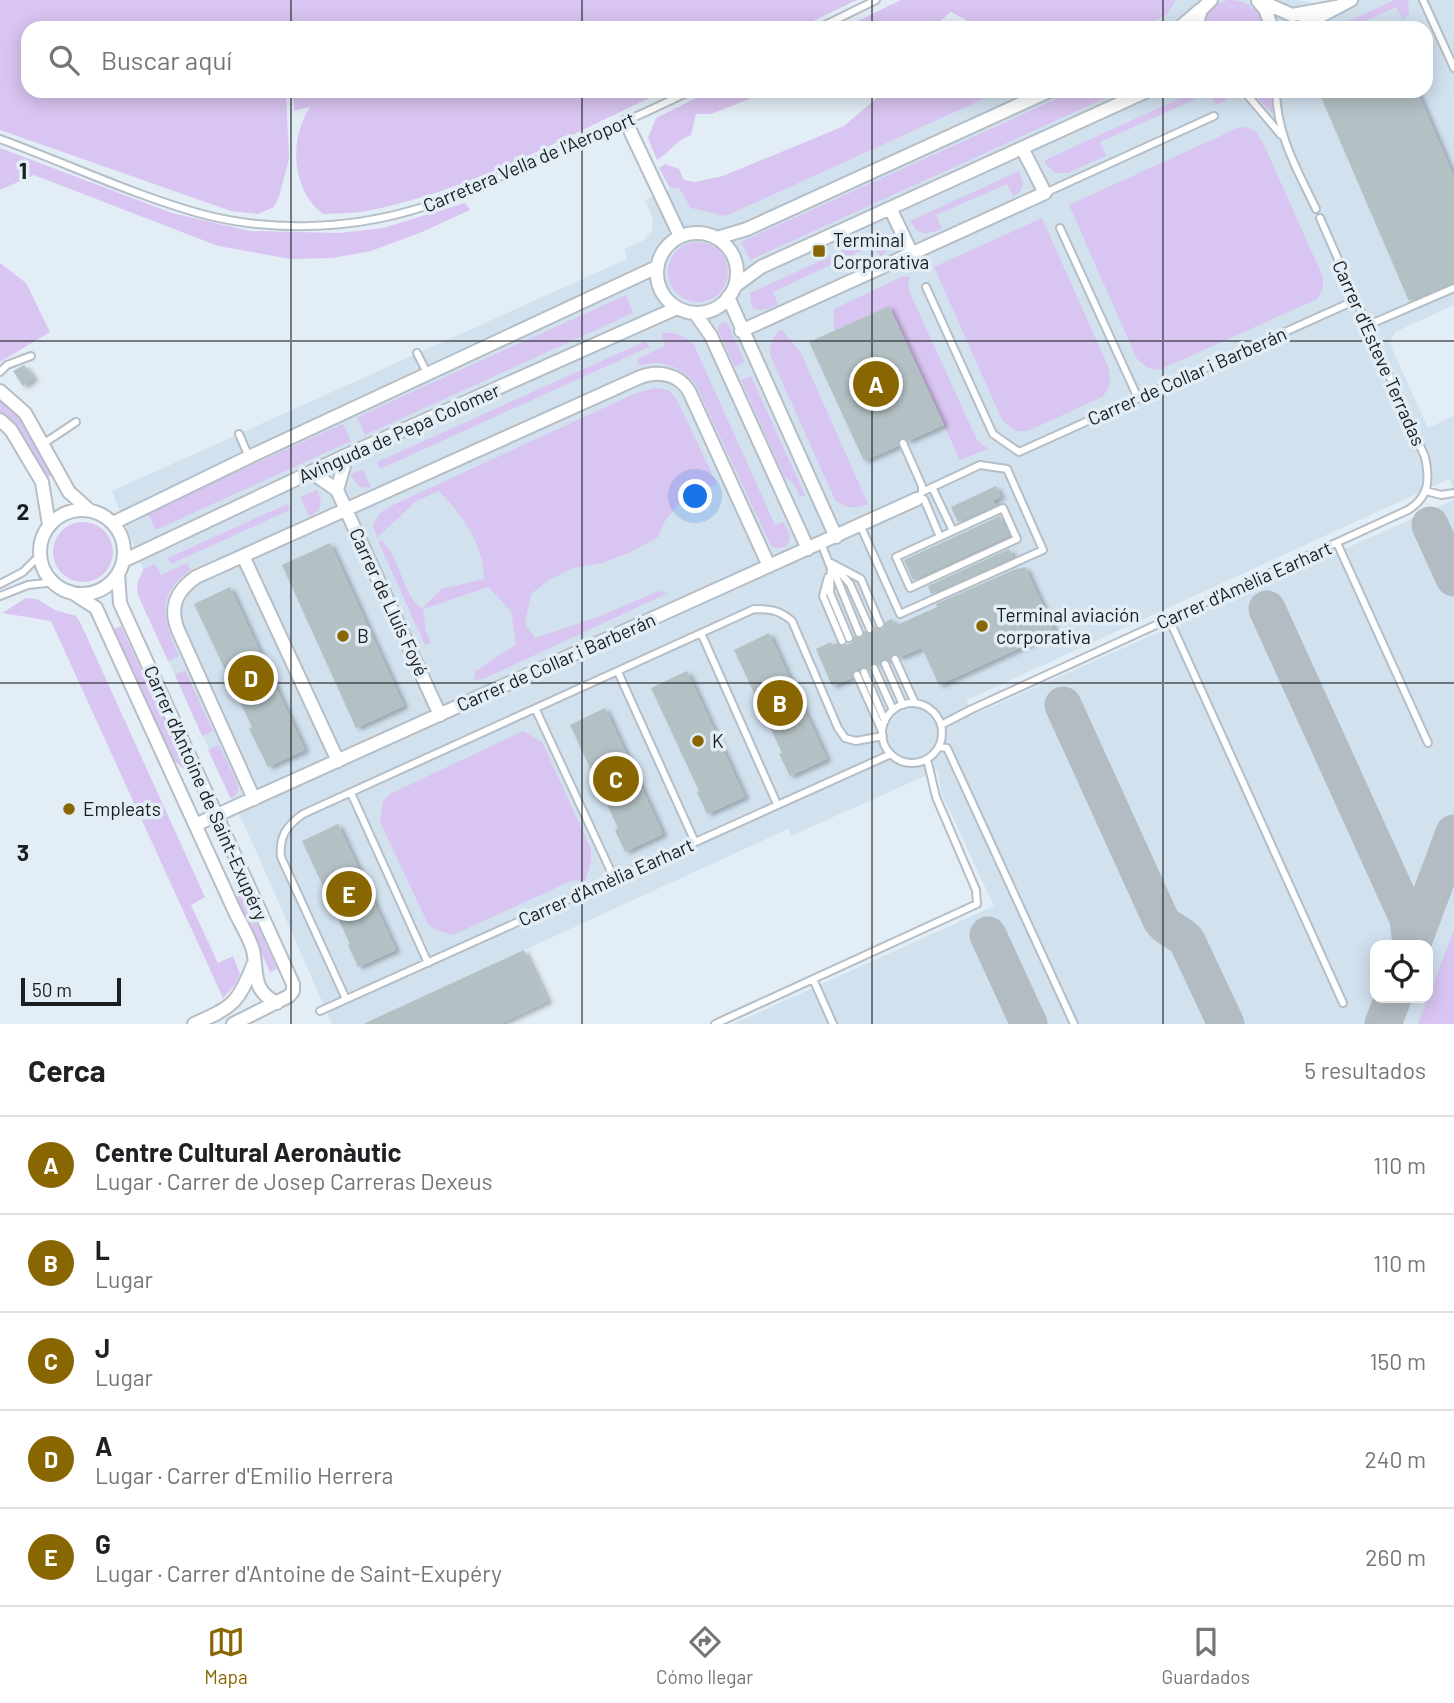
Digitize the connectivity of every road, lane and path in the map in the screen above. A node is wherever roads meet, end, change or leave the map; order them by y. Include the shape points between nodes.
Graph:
1 (876, 0) edge
2 (1211, 0) edge
3 (1258, 0) edge
4 (1351, 0) edge
5 (1423, 0) edge
6 (1336, 7) junction
7 (1201, 10) junction
8 (833, 21) edge
9 (1188, 21) edge
10 (1197, 21) edge
11 (1269, 21) edge
12 (1311, 21) edge
13 (1433, 21) edge
14 (1433, 22) edge
15 (1454, 68) edge
16 (676, 98) edge
17 (1034, 98) edge
18 (1132, 98) edge
19 (1250, 98) edge
20 (1276, 98) edge
21 (1214, 116) dead end
22 (626, 122) junction
23 (1282, 136) junction
24 (0, 139) edge
25 (1022, 148) junction
26 (1045, 194) junction
27 (890, 208) junction
28 (1316, 209) dead end
29 (1320, 218) dead end
30 (1060, 228) dead end
31 (680, 236) junction
32 (717, 238) junction
33 (912, 254) junction
34 (657, 267) junction
35 (926, 287) dead end
36 (1454, 288) edge
37 (731, 292) junction
38 (1356, 300) junction
39 (677, 308) junction
40 (695, 313) junction
41 (1366, 326) junction
42 (741, 331) junction
43 (417, 354) dead end
44 (32, 356) dead end
45 (0, 372) edge
46 (427, 373) junction
47 (0, 391) edge
48 (1138, 398) junction
49 (0, 420) edge
50 (76, 422) dead end
51 (239, 434) dead end
52 (903, 443) dead end
53 (43, 444) junction
54 (346, 455) junction
55 (249, 457) junction
56 (311, 472) junction
57 (932, 487) junction
58 (337, 490) junction
59 (1426, 491) junction
60 (1454, 493) edge
61 (919, 495) junction
62 (346, 509) junction
63 (89, 510) junction
64 (113, 523) junction
65 (49, 525) junction
66 (860, 525) junction
67 (953, 531) junction
68 (836, 537) junction
69 (940, 537) junction
70 (821, 543) junction
71 (1337, 543) junction
72 (808, 549) junction
73 (40, 555) junction
74 (243, 556) junction
75 (831, 564) junction
76 (769, 566) junction
77 (121, 567) junction
78 (55, 582) junction
79 (0, 584) edge
80 (73, 593) junction
81 (0, 596) edge
82 (1169, 619) junction
83 (880, 624) dead end
84 (870, 629) dead end
85 (701, 633) junction
86 (859, 633) dead end
87 (846, 639) dead end
88 (895, 659) dead end
89 (885, 664) dead end
90 (874, 668) dead end
91 (618, 672) junction
92 (915, 703) junction
93 (903, 705) junction
94 (536, 710) junction
95 (893, 710) junction
96 (440, 715) junction
97 (885, 721) junction
98 (941, 725) junction
99 (883, 734) junction
100 (1428, 743) dead end
101 (939, 747) junction
102 (891, 754) junction
103 (927, 759) junction
104 (338, 761) junction
105 (351, 793) junction
106 (254, 799) junction
107 (777, 804) junction
108 (215, 816) junction
109 (195, 825) junction
110 (695, 842) junction
111 (614, 878) junction
112 (255, 961) junction
113 (428, 963) junction
114 (813, 979) junction
115 (346, 999) junction
116 (277, 1003) junction
117 (1343, 1003) dead end
118 (320, 1011) dead end
119 (194, 1024) edge
120 (233, 1024) edge
121 (715, 1024) edge
122 (833, 1024) edge
123 (1074, 1024) edge

1 - 8 lane
2 - 7 street
3 - 6 street via 1292,15
3 - 11 street
4 - 6 street
5 - 13 lane
6 - 12 street
7 - 9 street
7 - 10 street
14 - 15 lane
16 - 22 lane, Carretera Vella de l'Aeroport
17 - 32 street via 751,227
18 - 25 street
19 - 23 lane
20 - 23 lane
21 - 26 lane
22 - 24 lane, Carretera Vella de l'Aeroport via 471,190 413,210 316,226 244,222 200,213
22 - 31 street
23 - 28 lane
25 - 26 street
25 - 27 street
26 - 33 street
27 - 33 street
27 - 37 street via 761,267
29 - 38 lane, Carrer d'Esteve Terradas
30 - 48 lane
31 - 32 street via 698,233
31 - 34 street via 668,245
32 - 37 street via 734,257 737,275
33 - 42 street
34 - 39 street via 663,294
34 - 46 street, Avinguda de Pepa Colomer
35 - 48 lane, Carrer de Collar i Barberán via 993,434 1019,452
36 - 41 lane
37 - 40 street via 713,309
37 - 42 street
38 - 41 lane, Carrer d'Esteve Terradas
38 - 48 lane, Carrer de Collar i Barberán
39 - 40 street
39 - 54 street, Avinguda de Pepa Colomer
40 - 72 street via 711,337
41 - 59 lane, Carrer d'Esteve Terradas via 1425,457
42 - 68 street
43 - 46 lane
44 - 45 lane
46 - 55 street, Avinguda de Pepa Colomer
47 - 53 street via 25,413
49 - 65 street via 42,482
50 - 53 lane
51 - 55 lane
52 - 61 lane via 922,485
53 - 63 street via 69,492
54 - 56 street, Avinguda de Pepa Colomer
54 - 58 street
55 - 64 street, Avinguda de Pepa Colomer
56 - 58 street, Carrer de Lluís Foyé
56 - 77 street, Avinguda de Pepa Colomer
57 - 61 lane
57 - 66 lane via 980,464 1007,469 1043,550 900,614
57 - 67 lane
58 - 62 street, Carrer de Lluís Foyé
59 - 60 lane
59 - 71 lane, Carrer d'Amèlia Earhart via 1408,510
61 - 66 street, Carrer de Collar i Barberán
61 - 69 lane via 925,499
62 - 74 street
62 - 76 street via 651,372 685,384
62 - 96 street, Carrer de Lluís Foyé
63 - 64 street
63 - 65 street via 75,510
64 - 77 street via 124,545
65 - 73 street
66 - 68 street, Carrer de Collar i Barberán
67 - 69 lane
67 - 69 lane via 1003,508 1017,539 910,588 896,557
68 - 70 street, Carrer de Collar i Barberán
70 - 72 street, Carrer de Collar i Barberán
70 - 75 lane
71 - 82 lane, Carrer d'Amèlia Earhart
71 - 100 lane
72 - 76 street, Carrer de Collar i Barberán
73 - 78 street
73 - 79 lane via 23,572
74 - 104 street
74 - 106 street via 182,588 173,618
75 - 83 lane via 861,579
75 - 84 lane via 850,584
75 - 86 lane
75 - 87 lane via 826,594
76 - 96 street, Carrer de Collar i Barberán
77 - 80 street via 99,590
77 - 108 street, Carrer d'Antoine de Saint-Exupéry via 120,603
78 - 80 street
78 - 81 lane via 28,585
80 - 109 street, Carrer d'Antoine de Saint-Exupéry via 96,608
82 - 98 lane, Carrer d'Amèlia Earhart
82 - 117 lane
85 - 91 lane
85 - 99 lane via 754,609 780,611 792,621 845,738 856,741
85 - 107 lane
88 - 92 lane
89 - 93 lane
90 - 95 lane
91 - 94 lane
91 - 110 lane
92 - 93 lane
92 - 98 lane via 933,711
93 - 95 lane
94 - 105 lane
94 - 111 lane
95 - 97 lane
96 - 104 street, Carrer de Collar i Barberán
97 - 99 lane
97 - 99 lane via 861,674
98 - 101 lane
99 - 102 lane
101 - 103 lane
101 - 123 lane via 947,748
102 - 103 lane via 912,763
102 - 107 lane, Carrer d'Amèlia Earhart
103 - 114 lane via 936,797 976,890 977,904
104 - 106 street, Carrer de Collar i Barberán
105 - 113 lane
105 - 115 lane via 290,823 281,851
106 - 108 street, Carrer de Collar i Barberán
107 - 110 lane, Carrer d'Amèlia Earhart
108 - 109 street, Carrer de Collar i Barberán
108 - 116 street, Carrer d'Antoine de Saint-Exupéry via 293,984 289,996
109 - 112 street, Carrer d'Antoine de Saint-Exupéry via 246,931
110 - 111 lane, Carrer d'Amèlia Earhart
111 - 113 lane, Carrer d'Amèlia Earhart
112 - 116 street, Carrer d'Antoine de Saint-Exupéry via 258,987
112 - 119 street via 234,1002
113 - 115 lane, Carrer d'Amèlia Earhart
114 - 121 lane
114 - 122 lane
115 - 118 lane, Carrer d'Amèlia Earhart
116 - 120 street

